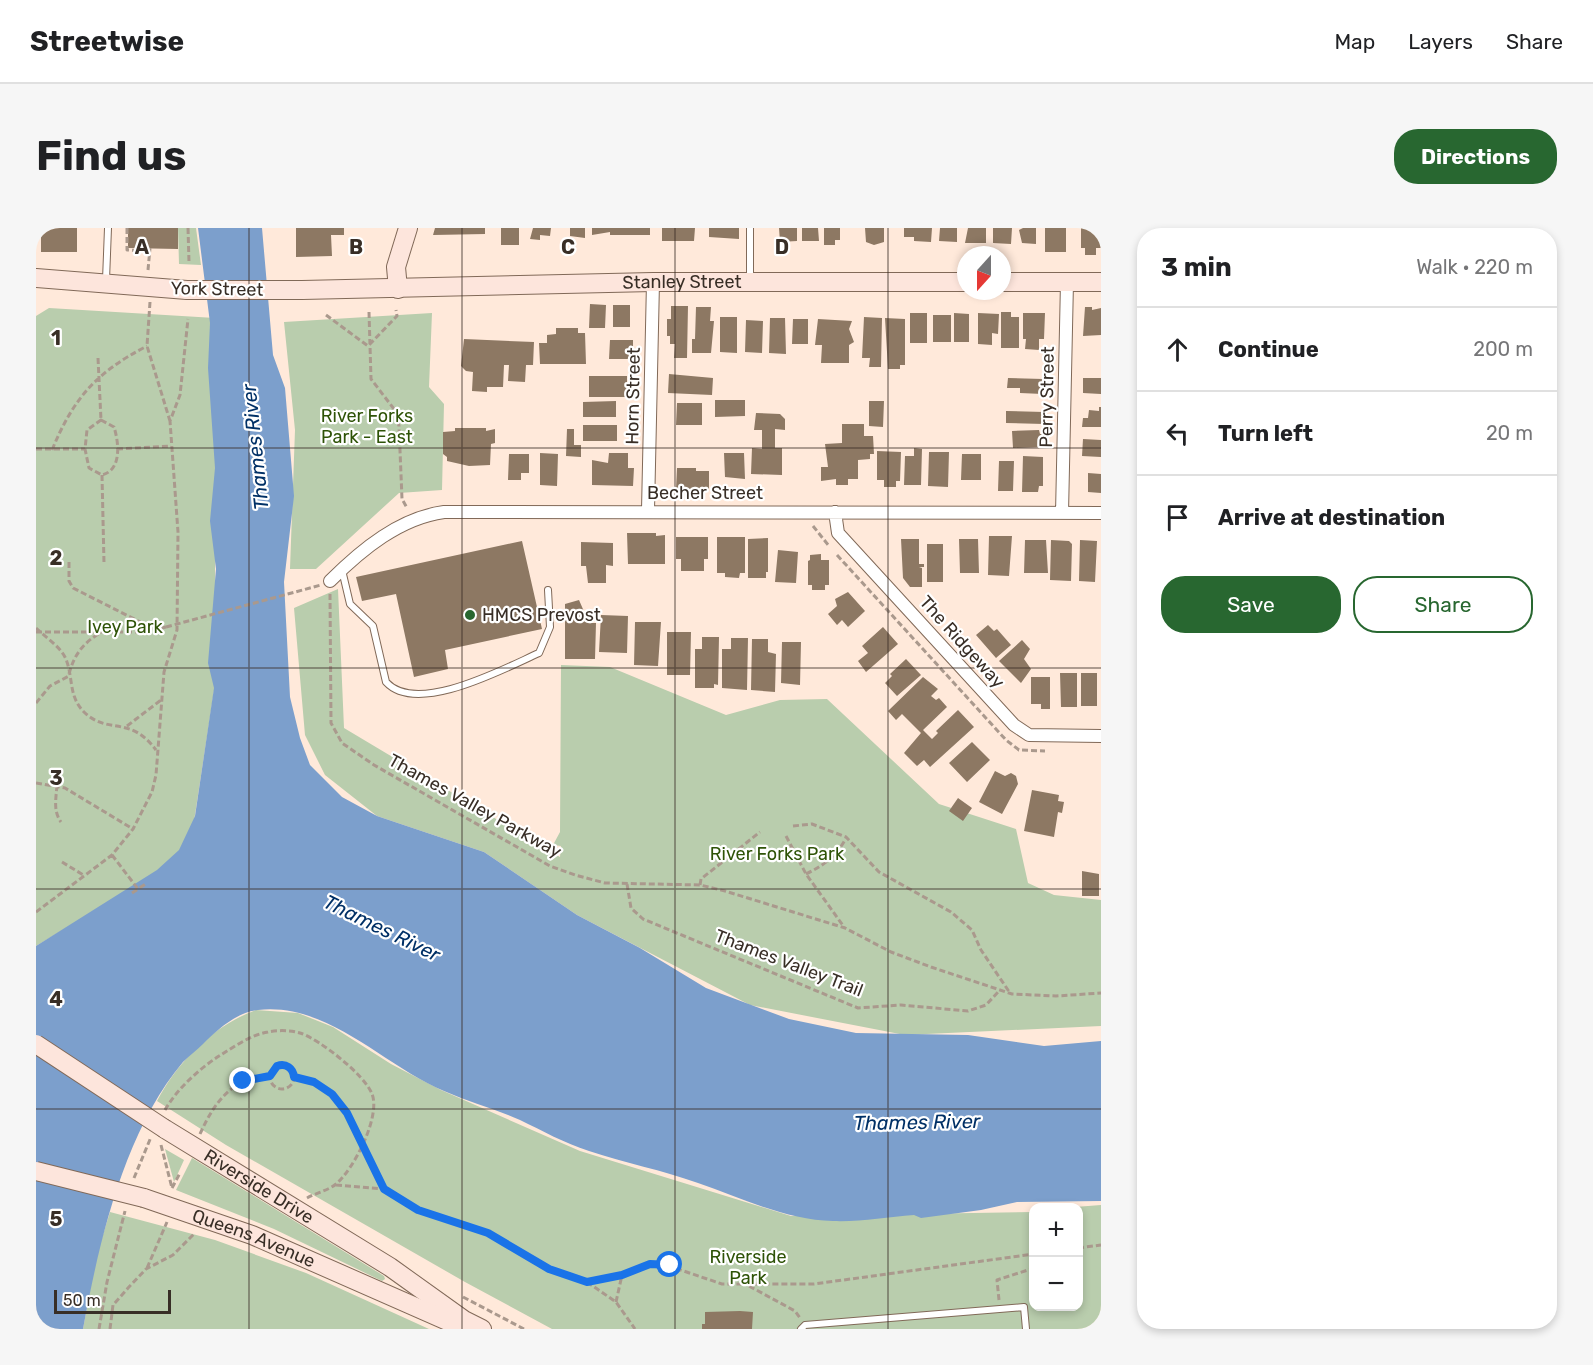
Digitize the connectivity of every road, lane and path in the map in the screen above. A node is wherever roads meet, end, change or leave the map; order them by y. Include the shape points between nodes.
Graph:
1 (108, 228) edge
2 (127, 228) edge
3 (188, 228) edge
4 (408, 228) edge
5 (750, 228) edge
6 (189, 262) dead end
7 (36, 278) edge
8 (653, 282) junction
9 (750, 282) junction
10 (957, 282) edge
11 (1011, 282) edge
12 (1067, 282) junction
13 (1101, 282) edge
14 (106, 284) junction
15 (149, 288) junction
16 (398, 289) junction
17 (396, 310) dead end
18 (369, 312) dead end
19 (326, 315) dead end
20 (188, 319) dead end
21 (147, 346) junction
22 (368, 346) junction
23 (99, 358) dead end
24 (99, 376) junction
25 (100, 420) junction
26 (170, 421) junction
27 (171, 446) junction
28 (36, 449) edge
29 (85, 449) junction
30 (117, 449) junction
31 (52, 450) junction
32 (102, 475) junction
33 (648, 510) junction
34 (835, 512) junction
35 (1062, 513) junction
36 (1101, 513) edge
37 (412, 521) junction
38 (803, 526) dead end
39 (69, 562) dead end
40 (104, 563) dead end
41 (342, 569) junction
42 (326, 584) junction
43 (548, 591) dead end
44 (36, 628) edge
45 (156, 630) junction
46 (38, 632) edge
47 (100, 633) junction
48 (69, 676) junction
49 (161, 700) junction
50 (36, 703) edge
51 (128, 726) junction
52 (1101, 736) edge
53 (1054, 751) dead end
54 (158, 752) junction
55 (36, 783) edge
56 (57, 785) junction
57 (61, 822) dead end
58 (793, 826) dead end
59 (134, 829) junction
60 (760, 832) dead end
61 (786, 836) dead end
62 (846, 837) junction
63 (112, 855) junction
64 (62, 861) dead end
65 (806, 874) junction
66 (85, 876) junction
67 (147, 884) dead end
68 (627, 884) junction
69 (700, 885) junction
70 (138, 889) junction
71 (132, 893) dead end
72 (36, 912) edge
73 (845, 928) junction
74 (999, 991) junction
75 (1101, 993) edge
76 (1011, 994) junction
77 (36, 1044) edge
78 (270, 1076) junction
79 (294, 1077) junction
80 (160, 1129) junction
81 (198, 1138) dead end
82 (362, 1146) junction
83 (36, 1171) edge
84 (180, 1173) dead end
85 (336, 1185) junction
86 (384, 1189) junction
87 (138, 1192) junction
88 (302, 1200) dead end
89 (168, 1205) junction
90 (126, 1206) dead end
91 (194, 1234) dead end
92 (1101, 1245) edge
93 (1083, 1247) edge
94 (1029, 1255) edge
95 (146, 1269) junction
96 (1029, 1270) edge
97 (622, 1275) junction
98 (587, 1282) junction
99 (749, 1286) junction
100 (616, 1302) junction
101 (1000, 1309) junction
102 (464, 1320) junction
103 (803, 1327) edge
104 (99, 1329) edge
105 (110, 1329) edge
106 (482, 1329) edge
107 (635, 1329) edge
108 (1026, 1329) edge

1 - 14 lane
2 - 15 path via 126,249 150,249
3 - 6 path
4 - 16 main road via 396,267
5 - 9 lane
7 - 14 main road, York Street
8 - 9 main road, Stanley Street
8 - 16 main road, Stanley Street
8 - 33 street, Horn Street
9 - 10 main road, Stanley Street
11 - 12 main road
12 - 13 main road
12 - 35 street, Perry Street
14 - 15 main road, York Street
15 - 16 main road, York Street, bridge
15 - 21 path
17 - 22 path via 397,316
18 - 22 path
19 - 22 path
20 - 26 path via 180,395
21 - 24 path via 114,363
21 - 26 path
22 - 37 path via 371,379 394,409 399,426 402,499
23 - 24 path
24 - 25 path
24 - 31 path via 68,414
25 - 29 path via 87,430
25 - 30 path via 114,427
26 - 27 path
27 - 30 path
27 - 49 path via 178,532 177,630 164,672
28 - 31 path
29 - 31 path
29 - 32 path via 89,468
30 - 32 path via 116,466
32 - 40 path
33 - 34 street, Becher Street
33 - 37 street, Becher Street via 457,511 434,513
34 - 35 street, Becher Street
34 - 52 street, The Ridgeway via 838,533 1014,725 1029,735
35 - 36 street, Becher Street
37 - 41 street, Becher Street via 374,543
38 - 53 path via 814,526 1006,740 1019,750
39 - 45 path via 69,582 81,594
41 - 42 street, Becher Street
41 - 43 lane via 350,604 373,626 386,682 402,691 428,694 451,690 539,653 550,627
42 - 45 path, bridge
42 - 68 path, Thames Valley Parkway via 331,723 342,743 550,866 590,880
44 - 46 path
45 - 47 path
46 - 47 path
46 - 48 path via 63,655
47 - 48 path via 76,655
48 - 50 path via 50,686
48 - 51 path via 72,694 86,714 105,723
49 - 51 path
49 - 54 path
51 - 54 path
54 - 59 path via 152,792
55 - 56 path
56 - 57 path via 55,806
56 - 59 path
58 - 62 path via 812,824
59 - 63 path
60 - 69 path via 701,879
61 - 65 path
62 - 65 path via 826,864
62 - 76 path via 879,872 951,912 972,930
63 - 66 path
63 - 70 path
64 - 66 path
65 - 73 path
66 - 72 path
67 - 70 path
68 - 69 path, Thames Valley Parkway
68 - 74 path, Thames Valley Trail via 631,908 643,920 858,1008 901,1005 968,1011 986,1005
69 - 73 path, Thames Valley Parkway
70 - 71 path
73 - 74 path, Thames Valley Parkway via 891,952
74 - 76 path, Thames Valley Parkway
75 - 76 path, Thames Valley Parkway
77 - 80 main road, Riverside Drive, bridge
78 - 79 path via 277,1066 285,1065
78 - 79 path via 271,1083 281,1089 289,1088
78 - 81 path via 243,1081 222,1096
79 - 82 path via 314,1082 332,1094 347,1113
80 - 82 path via 201,1068 253,1037 292,1031 307,1036 340,1059 372,1092 373,1113
80 - 84 path via 172,1188
80 - 87 path
80 - 102 main road, Riverside Drive via 390,1267
82 - 85 path
82 - 86 path
83 - 87 main road, Queens Avenue, bridge
85 - 86 path
85 - 88 path
86 - 98 path via 428,1215 488,1233 549,1269
87 - 89 main road, Queens Avenue
89 - 95 path via 168,1222
89 - 102 main road, Queens Avenue via 312,1259 452,1323
90 - 104 path
91 - 95 path via 173,1255
92 - 93 path
94 - 99 path via 814,1284
95 - 105 path via 113,1305
96 - 101 path via 997,1280
97 - 98 path
97 - 99 path via 660,1263 708,1281
97 - 100 path
98 - 100 path
99 - 103 path via 795,1311
100 - 107 path
101 - 103 lane
101 - 108 lane via 1024,1308
102 - 106 main road, Riverside Drive

